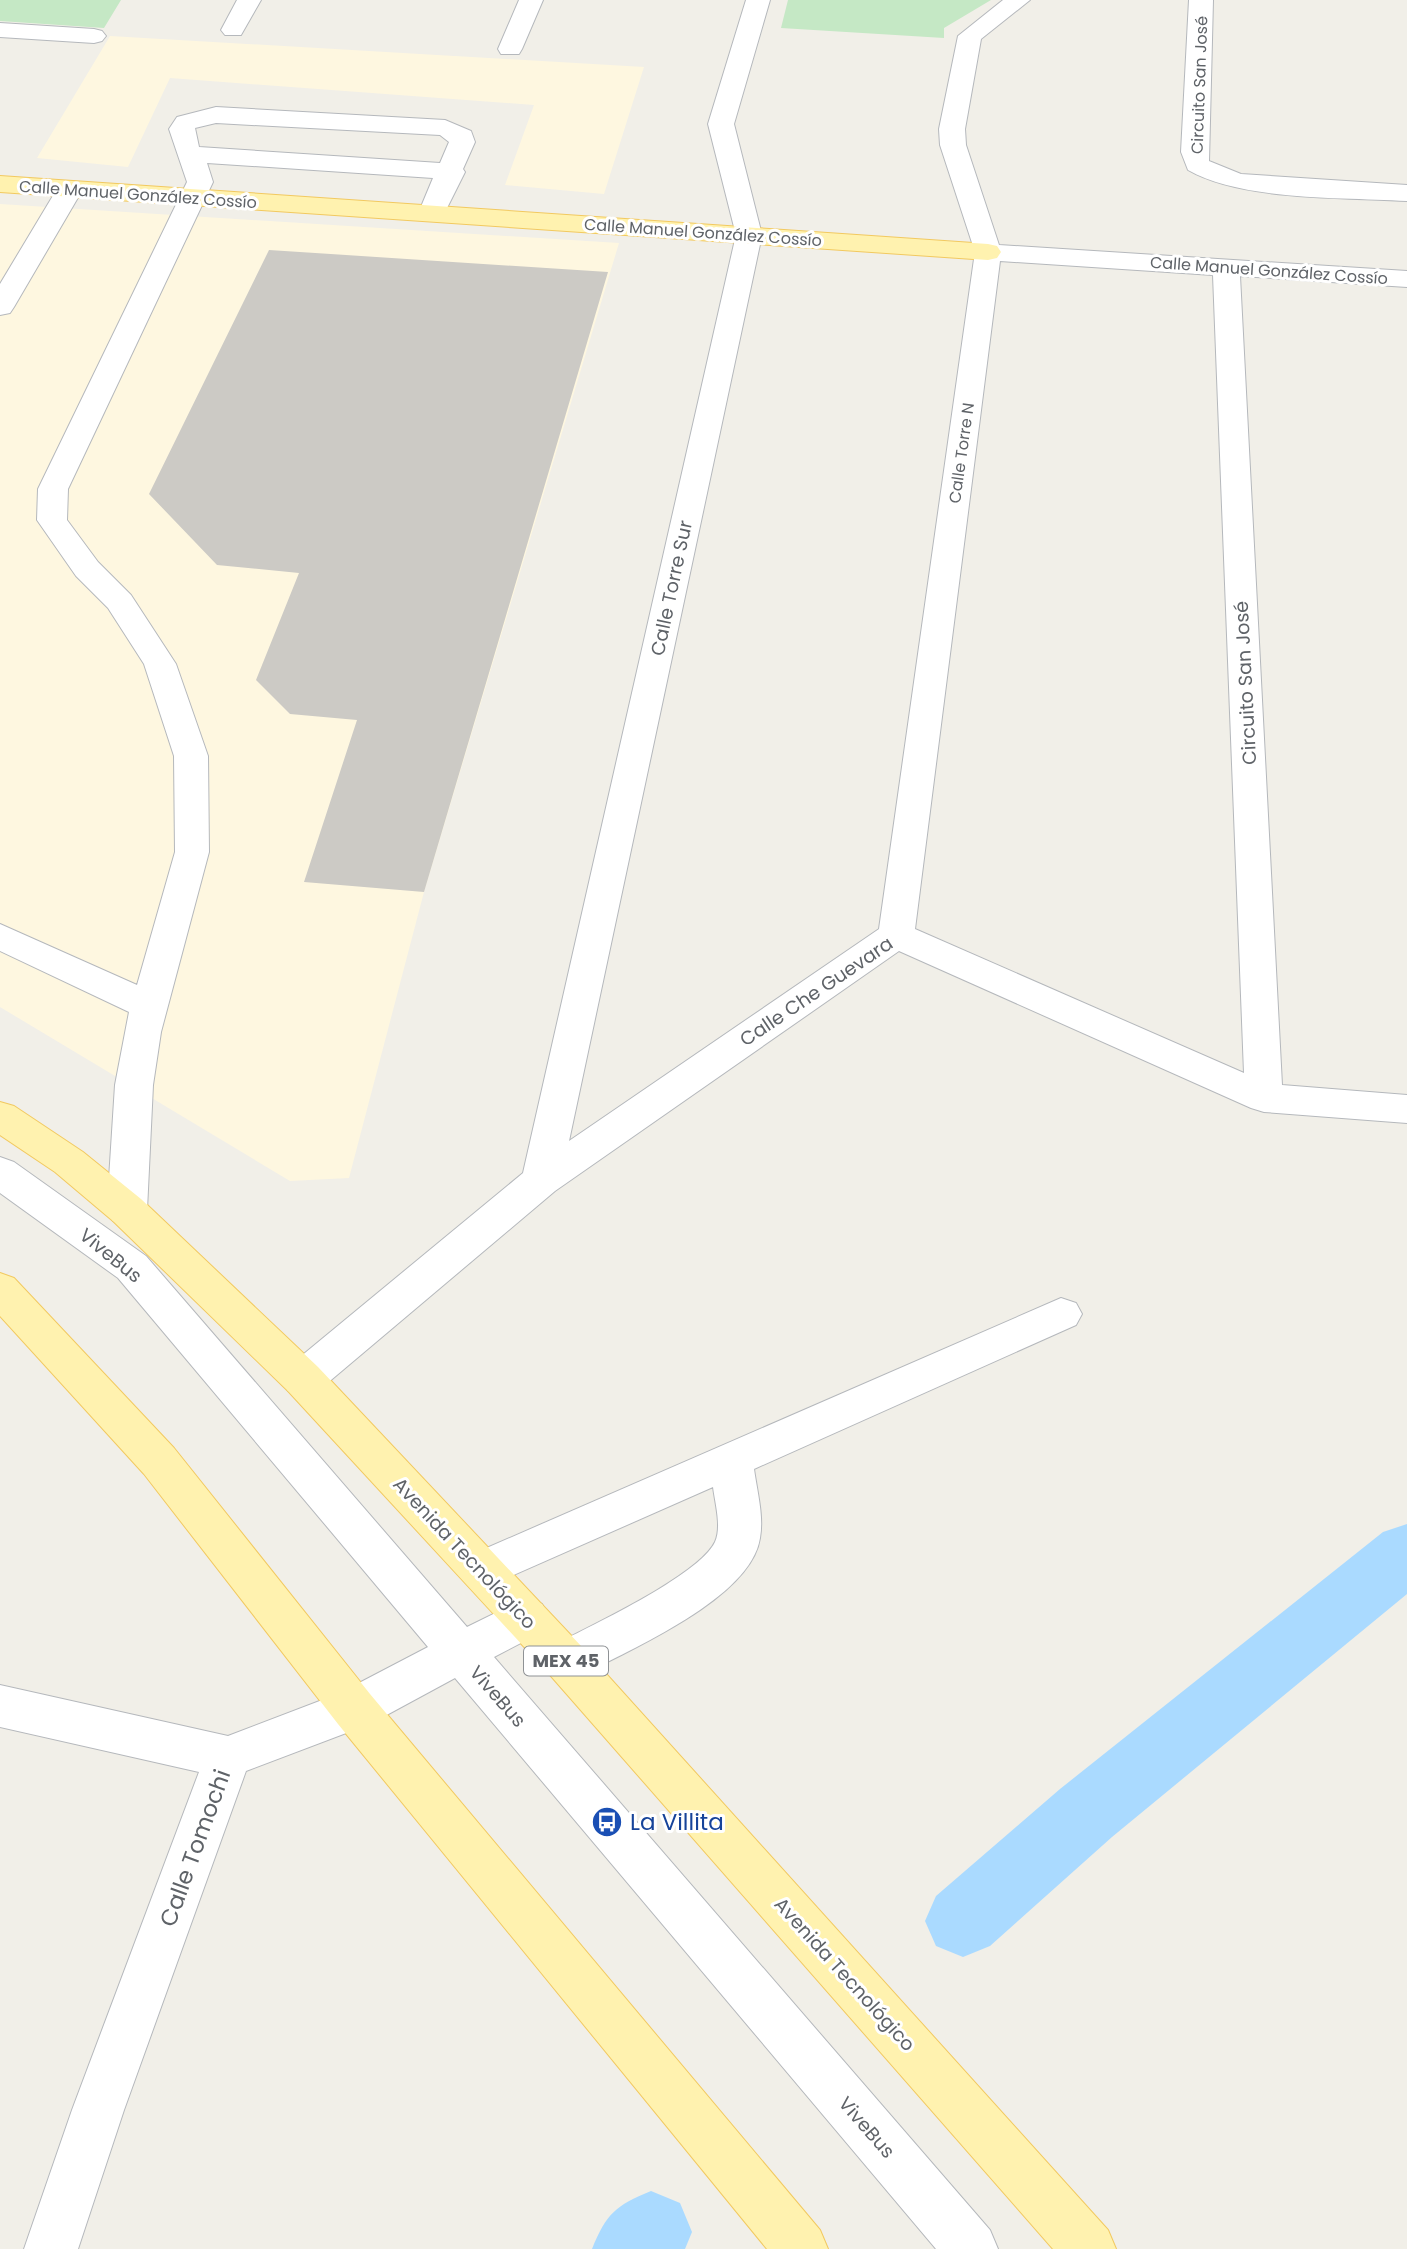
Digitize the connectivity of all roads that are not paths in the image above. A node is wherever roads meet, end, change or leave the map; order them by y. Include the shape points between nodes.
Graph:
1 (249, 0) edge
2 (531, 0) edge
3 (758, 0) edge
4 (1018, 0) edge
5 (1201, 0) edge
6 (0, 30) edge
7 (233, 30) dead end
8 (94, 36) dead end
9 (510, 48) dead end
10 (190, 154) junction
11 (452, 172) junction
12 (0, 184) edge
13 (70, 189) junction
14 (1407, 193) edge
15 (192, 197) junction
16 (431, 214) junction
17 (749, 235) junction
18 (988, 252) junction
19 (1226, 267) junction
20 (1407, 279) edge
21 (0, 307) edge
22 (896, 935) junction
23 (0, 936) edge
24 (147, 1005) junction
25 (1264, 1098) junction
26 (1407, 1109) edge
27 (0, 1116) edge
28 (0, 1172) edge
29 (541, 1180) junction
30 (127, 1210) junction
31 (0, 1289) edge
32 (1061, 1314) dead end
33 (303, 1379) junction
34 (731, 1460) junction
35 (482, 1570) junction
36 (526, 1618) junction
37 (461, 1652) junction
38 (566, 1661) junction
39 (0, 1706) edge
40 (354, 1709) junction
41 (228, 1757) junction
42 (786, 2242) edge
43 (51, 2249) edge
44 (971, 2249) edge
45 (1089, 2249) edge

1 - 7 street
2 - 9 street
3 - 17 street, Calle Torre Sur via 721,124
4 - 18 street, Calle Torre N via 970,37 953,129 953,145
5 - 14 street, Circuito San José via 1197,164 1239,182
6 - 8 street
10 - 11 street
10 - 11 street via 181,140 182,125 203,116 427,125 462,136
10 - 15 street via 200,181
11 - 16 street
12 - 13 main road, Calle Manuel González Cossío
13 - 15 main road, Calle Manuel González Cossío
13 - 21 street
15 - 16 main road, Calle Manuel González Cossío
15 - 24 street via 53,489 50,506 52,520 87,569 120,602 160,664 191,756 192,852
16 - 17 main road, Calle Manuel González Cossío
17 - 18 main road, Calle Manuel González Cossío
17 - 29 street, Calle Torre Sur
18 - 19 street, Calle Manuel González Cossío
18 - 22 street, Calle Torre N
19 - 20 street, Calle Manuel González Cossío
19 - 25 street, Circuito San José
22 - 25 street, Calle Che Guevara
22 - 29 street, Calle Che Guevara
23 - 24 street
24 - 30 street via 134,1085
25 - 26 street, Calle Che Guevara
27 - 30 main road, Avenida Tecnológico / MEX 45 via 69,1162
28 - 37 street, ViveBus via 132,1267
29 - 33 street, Calle Che Guevara
30 - 33 main road, Avenida Tecnológico / MEX 45
31 - 40 main road via 159,1461
32 - 34 street
33 - 35 main road, Avenida Tecnológico / MEX 45
34 - 35 street
34 - 38 street via 739,1532 726,1562 660,1609
35 - 36 main road, Avenida Tecnológico / MEX 45
36 - 37 street, Calle Tomochi
36 - 38 main road, Avenida Tecnológico / MEX 45
37 - 40 street, Calle Tomochi
37 - 44 street, ViveBus
38 - 45 main road, Avenida Tecnológico / MEX 45
39 - 41 street
40 - 41 street, Calle Tomochi
40 - 42 main road
41 - 43 street, Calle Tomochi

